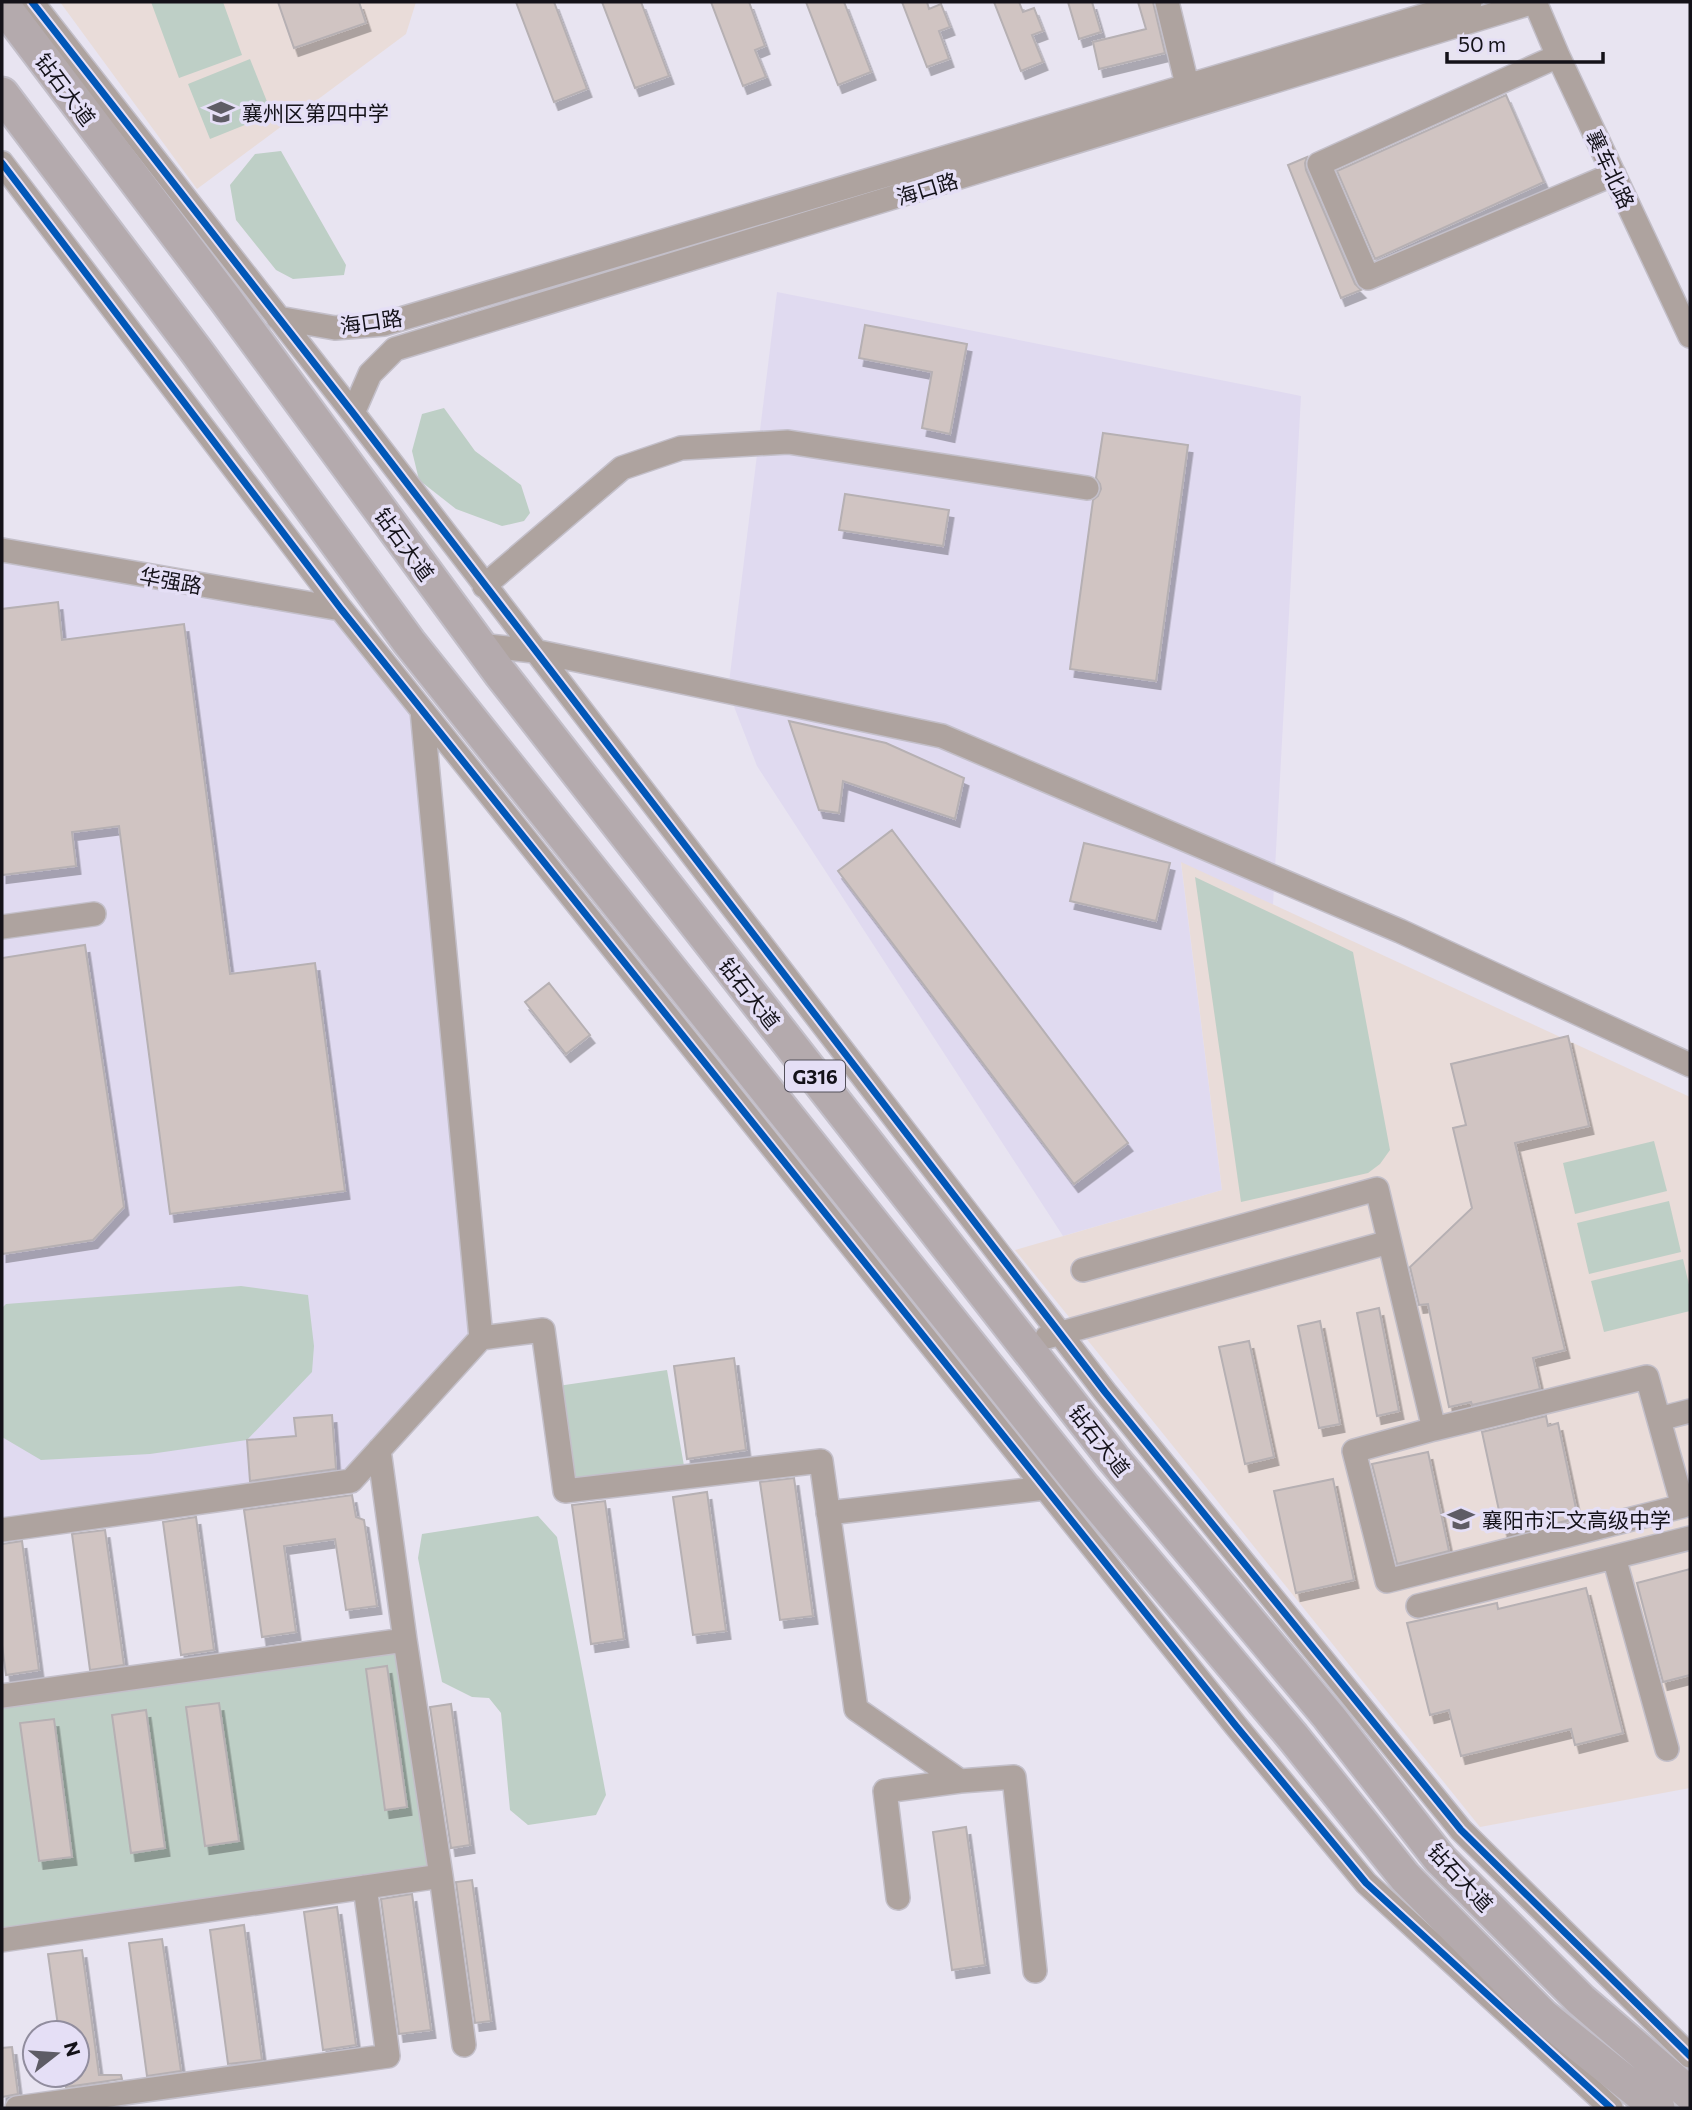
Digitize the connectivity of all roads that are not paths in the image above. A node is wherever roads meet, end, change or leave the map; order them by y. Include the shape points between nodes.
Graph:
1 (32, 2) edge
2 (1167, 2) edge
3 (1470, 2) edge
4 (1535, 2) edge
5 (2, 4) edge
6 (1558, 56) junction
7 (2, 94) edge
8 (1190, 96) junction
9 (2, 163) edge
10 (1614, 174) junction
11 (278, 318) junction
12 (1690, 336) edge
13 (353, 413) junction
14 (1087, 488) dead end
15 (2, 550) edge
16 (484, 586) junction
17 (369, 588) junction
18 (341, 609) junction
19 (479, 645) junction
20 (534, 651) junction
21 (422, 710) junction
22 (94, 914) dead end
23 (2, 927) edge
24 (1690, 1065) edge
25 (1389, 1242) junction
26 (1083, 1270) dead end
27 (1060, 1334) junction
28 (481, 1338) junction
29 (1023, 1342) junction
30 (1690, 1411) edge
31 (1659, 1419) junction
32 (1434, 1429) junction
33 (379, 1450) junction
34 (1045, 1488) junction
35 (1687, 1508) edge
36 (828, 1513) junction
37 (2, 1530) edge
38 (1690, 1531) edge
39 (1690, 1538) edge
40 (1614, 1557) junction
41 (1418, 1606) dead end
42 (405, 1640) junction
43 (2, 1696) edge
44 (1667, 1749) dead end
45 (960, 1781) junction
46 (441, 1876) junction
47 (365, 1887) junction
48 (898, 1898) dead end
49 (2, 1940) edge
50 (1035, 1971) dead end
51 (464, 2045) dead end
52 (1685, 2079) edge
53 (17, 2108) edge
54 (1611, 2108) edge
55 (1658, 2108) edge

1 - 11 street
2 - 8 street
3 - 8 street, 海口路
4 - 6 street, 襄车北路
4 - 8 street, 海口路
5 - 19 highway, 钻石大道 / G316
6 - 10 street, 襄车北路
6 - 10 street via 1319,164 1368,278
7 - 17 highway, 钻石大道 / G316
8 - 11 street, 海口路 via 384,324 335,328
8 - 13 street, 海口路 via 395,349 370,374
9 - 18 street
10 - 12 street, 襄车北路
11 - 13 street
13 - 16 street
14 - 16 street via 788,442 681,447 622,468
15 - 18 street, 华强路
16 - 20 street
17 - 18 street
17 - 55 highway, 钻石大道 / G316 via 1084,1488 1405,1877 1544,2016
18 - 21 street
19 - 20 street
19 - 29 highway, 钻石大道 / G316
20 - 24 street via 942,736 1400,931
20 - 27 street
21 - 28 street
21 - 34 street
22 - 23 street
25 - 26 street via 1377,1188
25 - 27 street
25 - 32 street
27 - 29 street
27 - 52 street via 1461,1830
28 - 33 street
28 - 36 street via 543,1330 565,1491 821,1461
29 - 52 highway, 钻石大道 / G316 via 1440,1859 1581,2000
30 - 31 street
31 - 32 street via 1647,1377
31 - 35 street
32 - 35 street via 1354,1451 1387,1581
33 - 37 street via 351,1481
33 - 42 street
34 - 36 street
34 - 54 street via 1366,1883
35 - 38 street
36 - 45 street via 856,1709
39 - 40 street
40 - 41 street
40 - 44 street
42 - 43 street
42 - 46 street
45 - 48 street via 885,1791
45 - 50 street via 1014,1777
46 - 47 street
46 - 51 street
47 - 49 street
47 - 53 street via 388,2056

